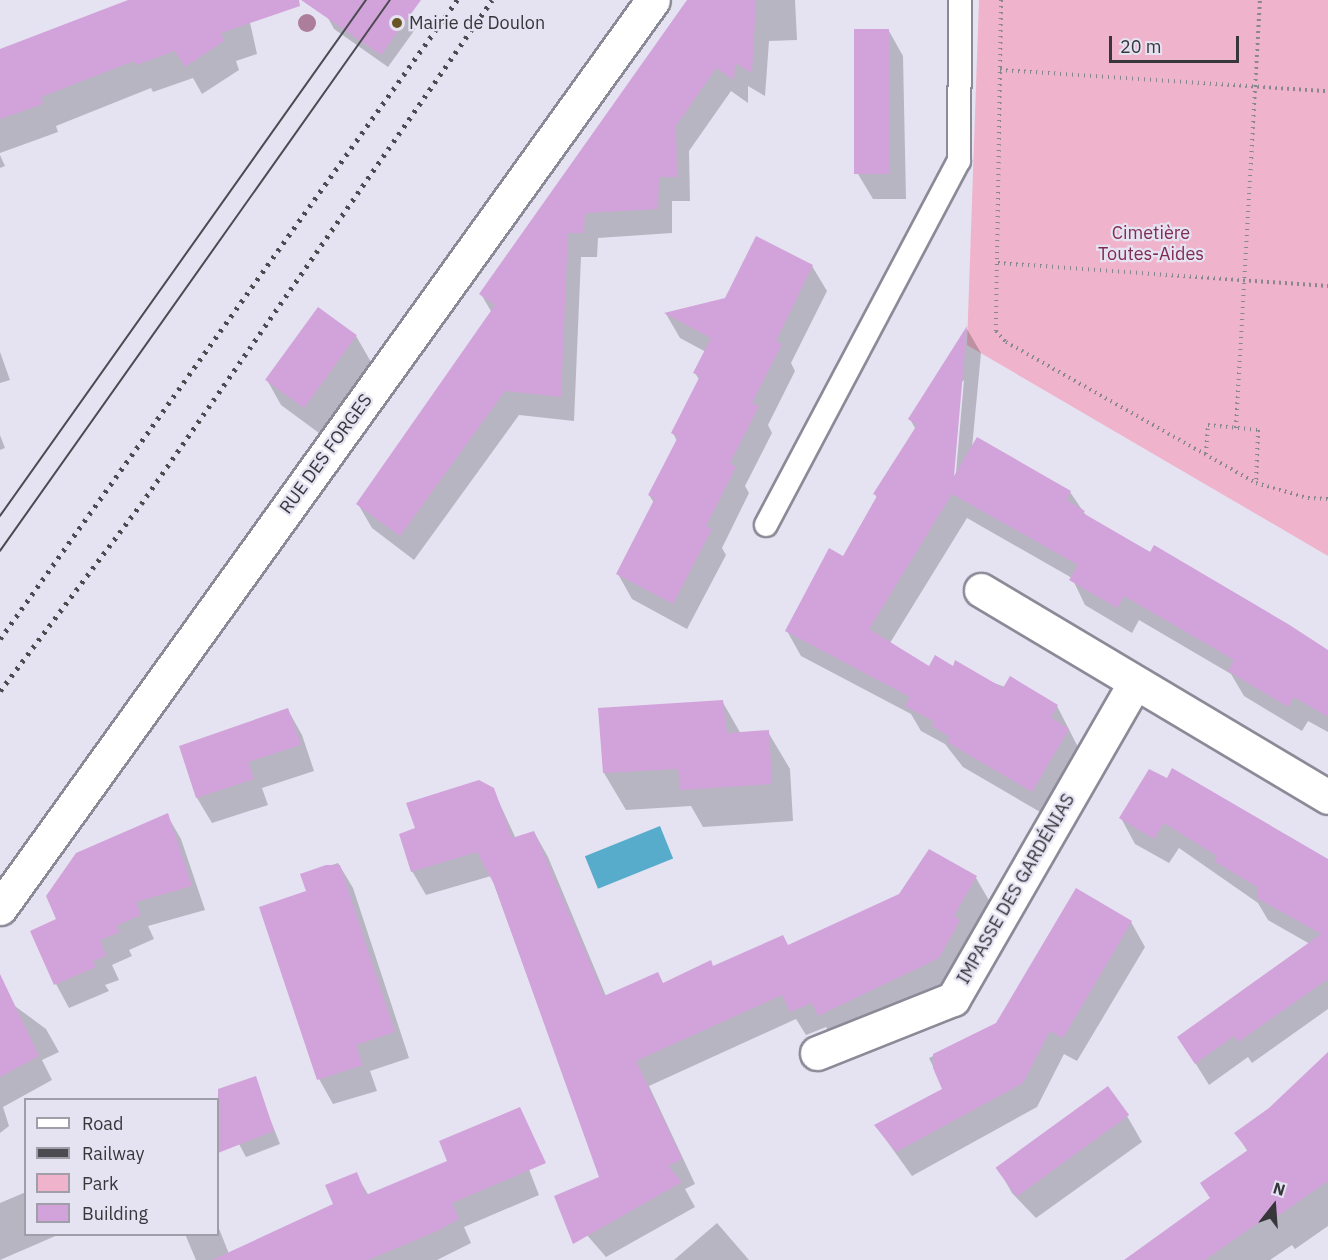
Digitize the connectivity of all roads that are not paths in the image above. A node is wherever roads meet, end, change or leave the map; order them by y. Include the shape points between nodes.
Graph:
1 (653, 0) edge
2 (960, 0) edge
3 (766, 525) dead end
4 (981, 590) dead end
5 (1134, 684) junction
6 (1328, 797) edge
7 (0, 908) edge
8 (817, 1053) dead end

1 - 7 street, RUE DES FORGES
2 - 3 lane via 959,161
4 - 5 street
5 - 6 street
5 - 8 street, IMPASSE DES GARDÉNIAS via 953,999

